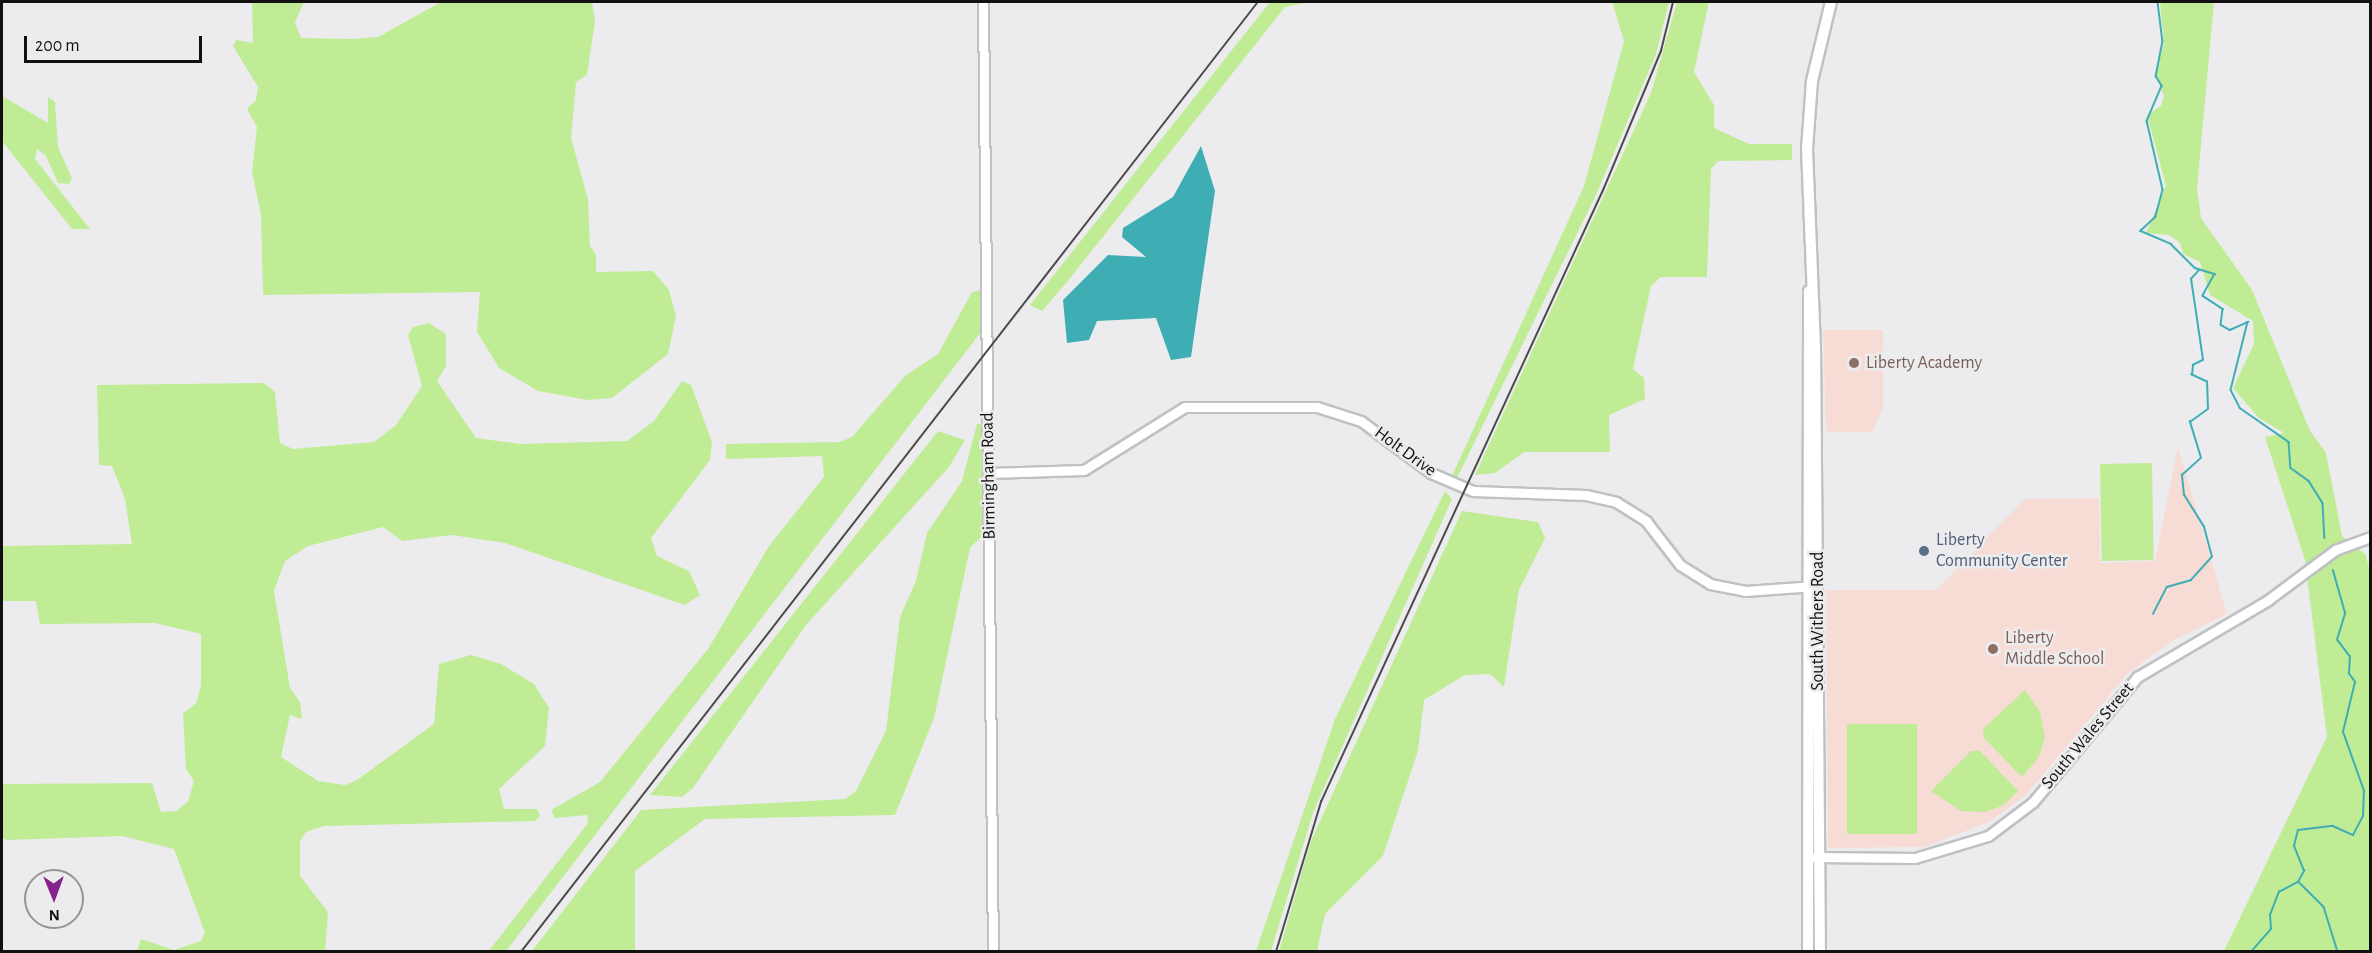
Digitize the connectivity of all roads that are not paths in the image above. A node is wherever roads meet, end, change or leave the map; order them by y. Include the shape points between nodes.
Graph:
1 (983, 2) edge
2 (1831, 2) edge
3 (989, 472) junction
4 (2370, 537) edge
5 (1814, 590) junction
6 (1807, 853) junction
7 (1819, 860) junction
8 (1807, 867) junction
9 (993, 951) edge
10 (1808, 951) edge
11 (1820, 951) edge

1 - 3 street, Birmingham Road
2 - 5 main road, South Withers Road via 1808,115
3 - 5 street, Holt Drive via 1084,470 1185,407 1317,407 1361,421 1431,473 1473,491 1586,495 1616,502 1646,521 1680,565 1710,584 1744,591
3 - 9 street, Birmingham Road
4 - 7 street, South Wales Street via 2335,550 2268,600 2137,677 2033,802 1988,836 1929,857
5 - 6 main road, South Withers Road
5 - 7 main road, South Withers Road
6 - 7 street
6 - 8 main road, South Withers Road
7 - 8 street, South Wales Street
7 - 11 main road, South Withers Road
8 - 10 main road, South Withers Road

